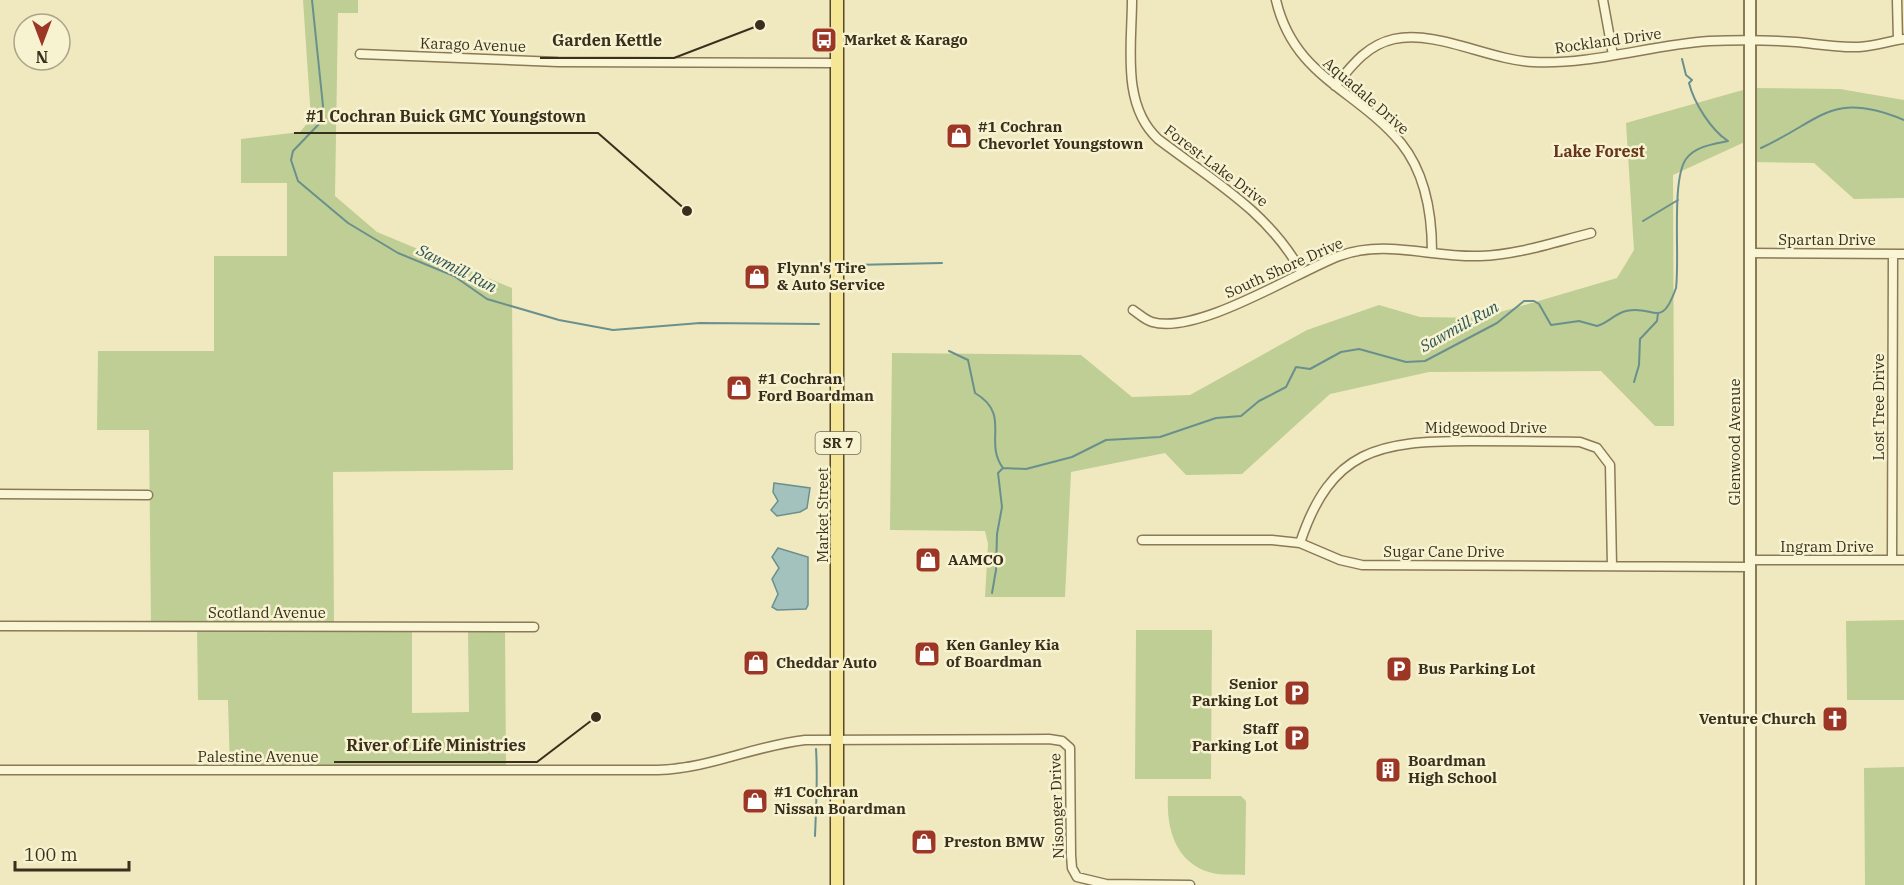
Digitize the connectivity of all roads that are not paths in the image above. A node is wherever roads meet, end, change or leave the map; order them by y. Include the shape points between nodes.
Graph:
1 (837, 0) edge
2 (1132, 0) edge
3 (1276, 0) edge
4 (1603, 0) edge
5 (1750, 0) edge
6 (1897, 0) edge
7 (1901, 39) edge
8 (1750, 41) junction
9 (360, 54) dead end
10 (1613, 55) junction
11 (837, 63) junction
12 (1335, 86) junction
13 (1591, 233) dead end
14 (1432, 252) junction
15 (1750, 253) junction
16 (1893, 254) junction
17 (1904, 254) edge
18 (1302, 273) junction
19 (1133, 310) dead end
20 (0, 494) edge
21 (148, 495) dead end
22 (1142, 540) dead end
23 (1300, 543) junction
24 (1892, 560) junction
25 (1904, 560) edge
26 (1749, 564) junction
27 (1612, 566) junction
28 (0, 627) edge
29 (534, 627) dead end
30 (837, 740) junction
31 (0, 770) edge
32 (837, 885) edge
33 (1190, 885) edge
34 (1750, 885) edge

1 - 11 main road, Market Street / SR 7
2 - 18 street, Forest-Lake Drive via 1133,89 1145,124 1158,139 1263,218
3 - 12 street, Aquadale Drive via 1294,45 1311,67
4 - 10 street
5 - 8 street, Glenwood Avenue
6 - 7 street
7 - 8 street, Rockland Drive via 1847,47
8 - 10 street, Rockland Drive via 1692,43
8 - 15 street, Glenwood Avenue
9 - 11 street, Karago Avenue via 558,62
10 - 12 street, Rockland Drive via 1579,61 1530,62 1427,39 1403,38 1367,51
11 - 30 main road, Market Street / SR 7
12 - 14 street, Aquadale Drive via 1390,132 1412,159 1427,199
13 - 14 street, South Shore Drive via 1498,255
14 - 18 street, South Shore Drive via 1366,249
15 - 16 street, Spartan Drive
15 - 26 street, Glenwood Avenue
16 - 17 street, Spartan Drive
16 - 24 street, Lost Tree Drive
18 - 19 street, South Shore Drive via 1232,307 1195,319 1153,322
20 - 21 street
22 - 23 street, Sugar Cane Drive
23 - 27 street, Sugar Cane Drive via 1362,565
23 - 27 street, Midgewood Drive via 1316,502 1332,481 1356,460 1383,447 1422,441 1580,441 1597,448 1610,465
24 - 25 street, Ingram Drive
24 - 26 street, Ingram Drive
26 - 27 street, Sugar Cane Drive
26 - 34 street, Glenwood Avenue
28 - 29 street, Scotland Avenue
30 - 31 street, Palestine Avenue via 777,743 708,765 658,771
30 - 32 main road, Market Street / SR 7
30 - 33 street, Nisonger Drive via 1062,741 1068,744 1071,755 1071,855 1077,877 1106,884

